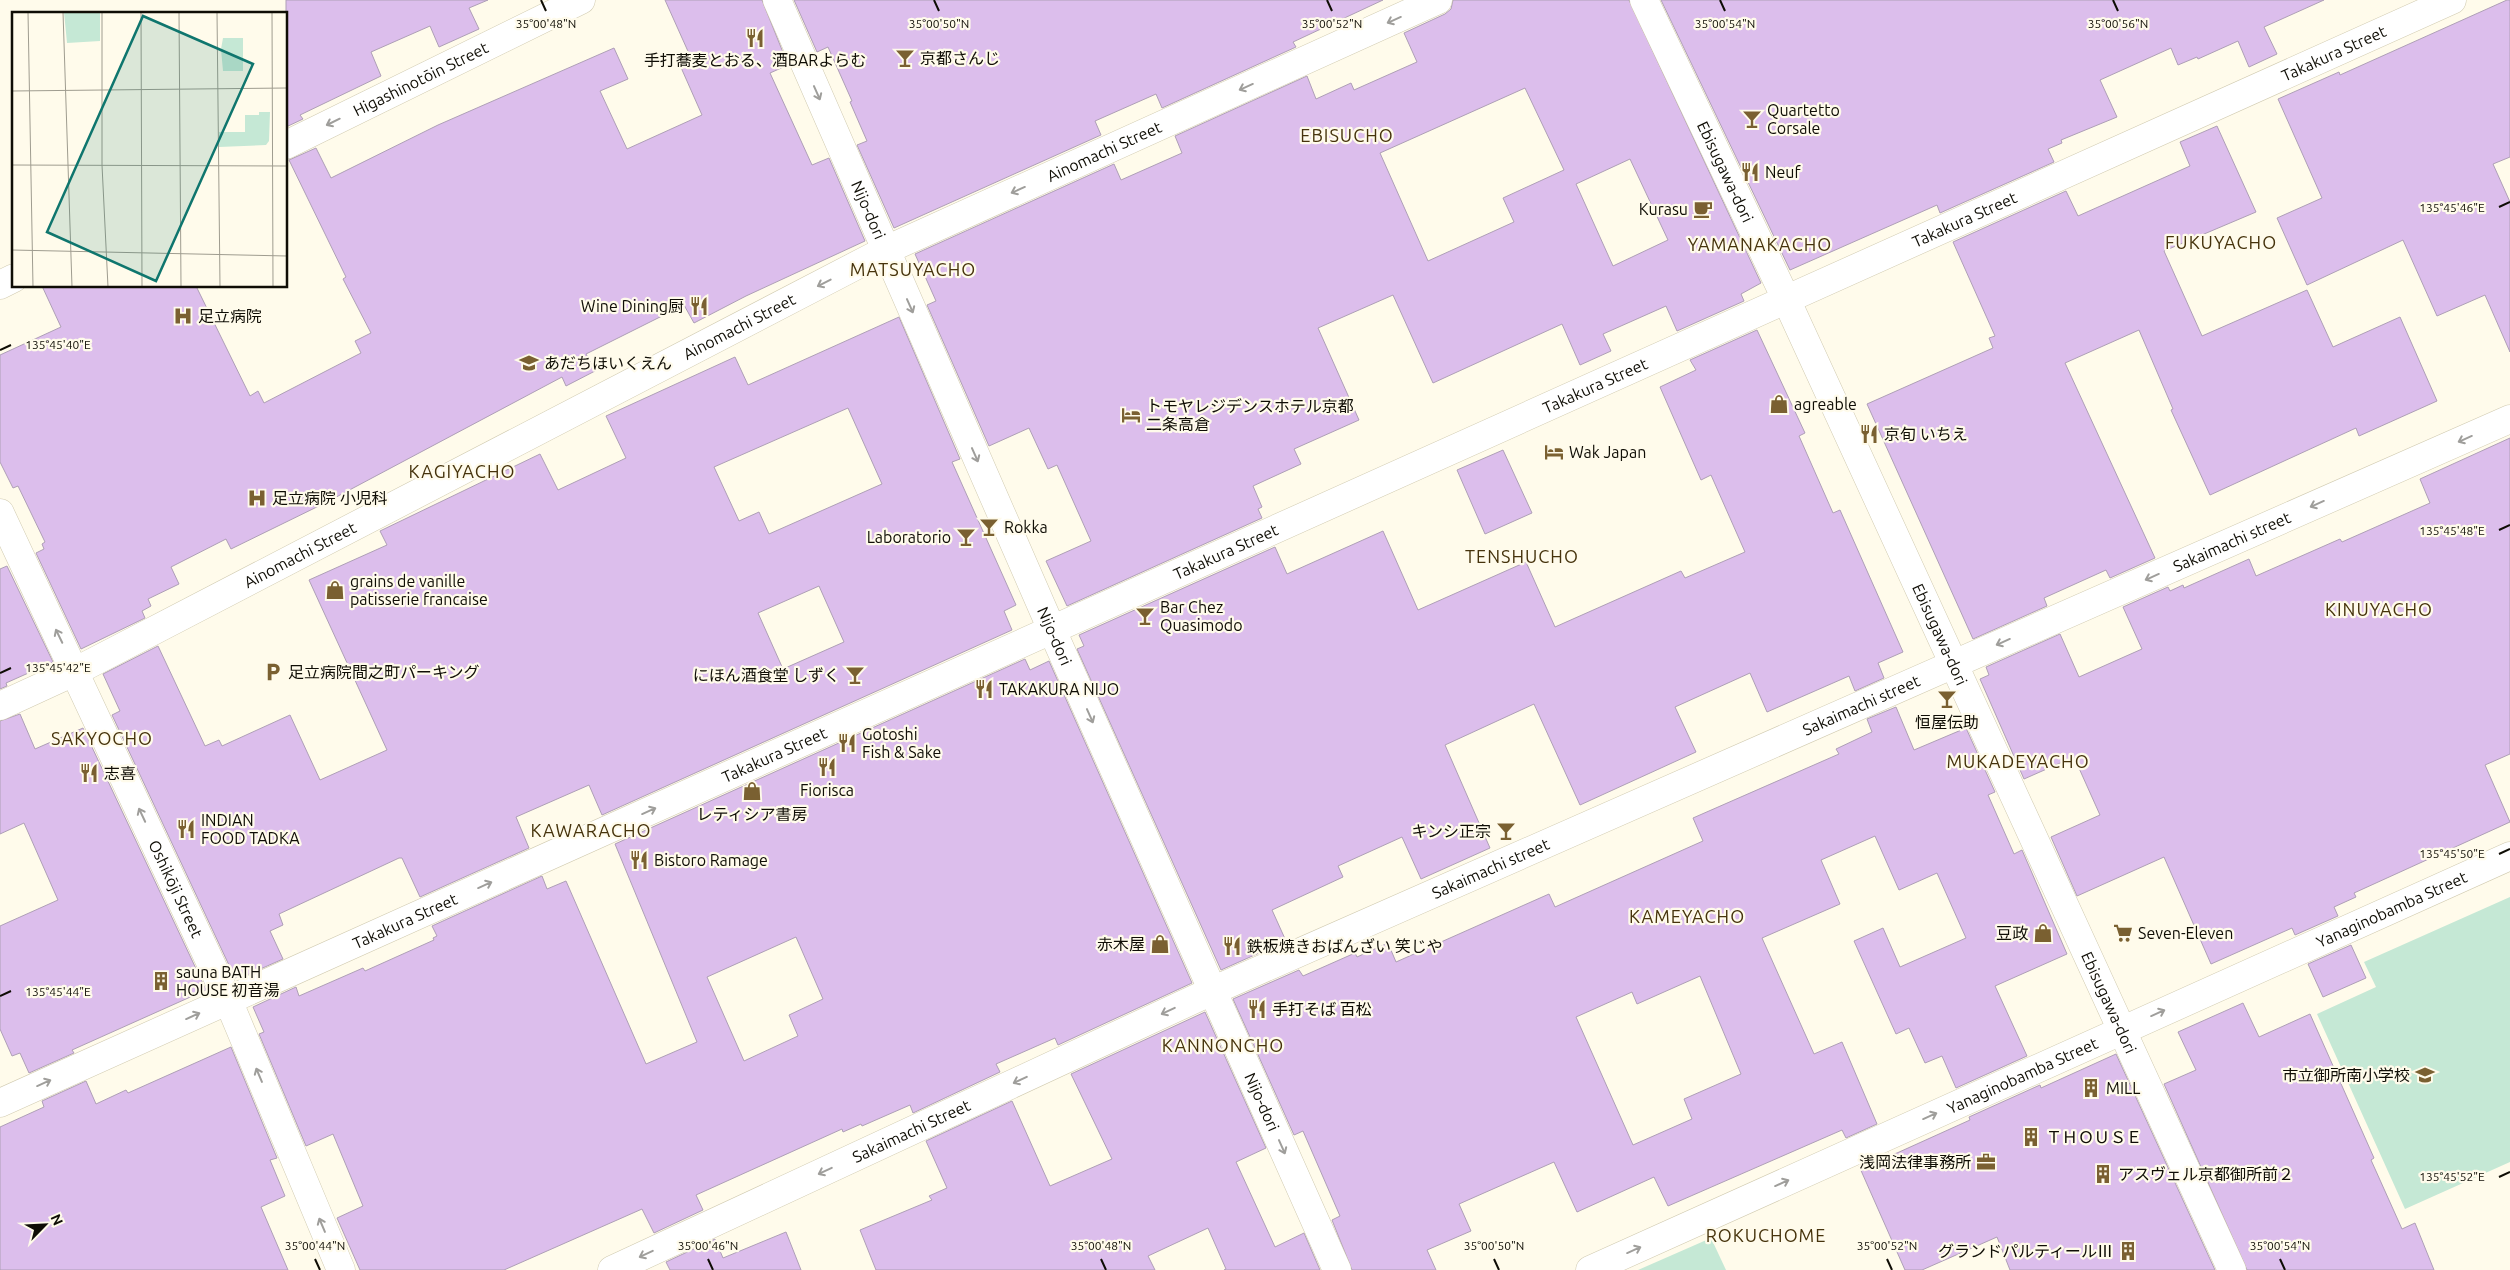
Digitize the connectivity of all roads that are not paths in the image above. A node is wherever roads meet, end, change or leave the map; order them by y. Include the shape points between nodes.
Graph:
1 (581, 0) edge
2 (777, 0) edge
3 (1438, 0) edge
4 (1644, 0) edge
5 (2452, 0) edge
6 (288, 144) edge
7 (886, 250) junction
8 (12, 279) edge
9 (0, 285) edge
10 (1786, 300) junction
11 (2510, 419) edge
12 (0, 513) edge
13 (1052, 630) junction
14 (1954, 664) junction
15 (76, 671) junction
16 (0, 706) edge
17 (2510, 856) edge
18 (1212, 991) junction
19 (228, 1000) junction
20 (2123, 1029) junction
21 (0, 1103) edge
22 (341, 1270) edge
23 (612, 1270) edge
24 (1337, 1270) edge
25 (1590, 1270) edge
26 (2232, 1270) edge

1 -> 6 street, Higashinotōin Street
2 -> 7 street, Nijo-dori
3 -> 7 street, Ainomachi Street
4 - 10 street, Ebisugawa-dori
5 - 10 street, Takakura Street
7 -> 13 street, Nijo-dori
7 -> 15 street, Ainomachi Street
8 - 9 street
10 - 13 street, Takakura Street
10 - 14 street, Ebisugawa-dori
11 -> 14 street, Sakaimachi street
15 -> 12 street, Oshikōji Street
13 -> 18 street, Nijo-dori
19 -> 13 street, Takakura Street
14 - 18 street, Sakaimachi street
14 - 20 street, Ebisugawa-dori
15 - 16 street, Ainomachi Street
19 -> 15 street, Oshikōji Street
20 -> 17 street, Yanaginobamba Street
18 -> 23 street, Sakaimachi Street
18 -> 24 street, Nijo-dori
21 -> 19 street, Takakura Street
22 -> 19 street, Oshikōji Street
25 -> 20 street, Yanaginobamba Street
20 - 26 street, Ebisugawa-dori

